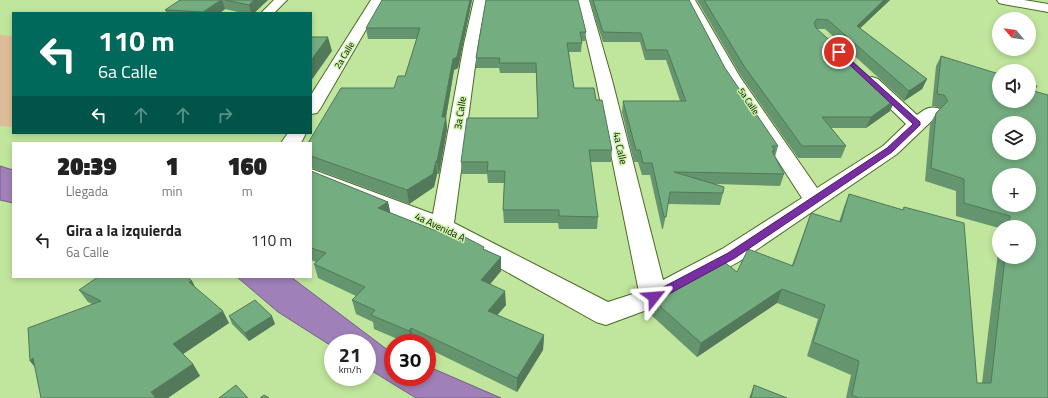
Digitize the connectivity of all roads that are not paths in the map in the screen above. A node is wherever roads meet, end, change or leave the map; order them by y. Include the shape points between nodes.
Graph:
1 (281, 0) edge
2 (377, 0) edge
3 (480, 0) edge
4 (582, 0) edge
5 (689, 0) edge
6 (1003, 0) edge
7 (1048, 8) edge
8 (268, 12) edge
9 (859, 70) edge
10 (312, 107) edge
11 (312, 175) edge
12 (814, 199) junction
13 (442, 226) junction
14 (654, 297) junction

1 - 8 street
2 - 10 street, 2a Calle
3 - 13 street, 3a Calle
4 - 14 street, 4a Calle via 604,80
5 - 12 street, 5a Calle via 714,48
6 - 7 street
9 - 12 street via 925,118 890,150
11 - 13 street, 4a Avenida A
12 - 14 street via 731,255
13 - 14 street, 4a Avenida A via 606,314

